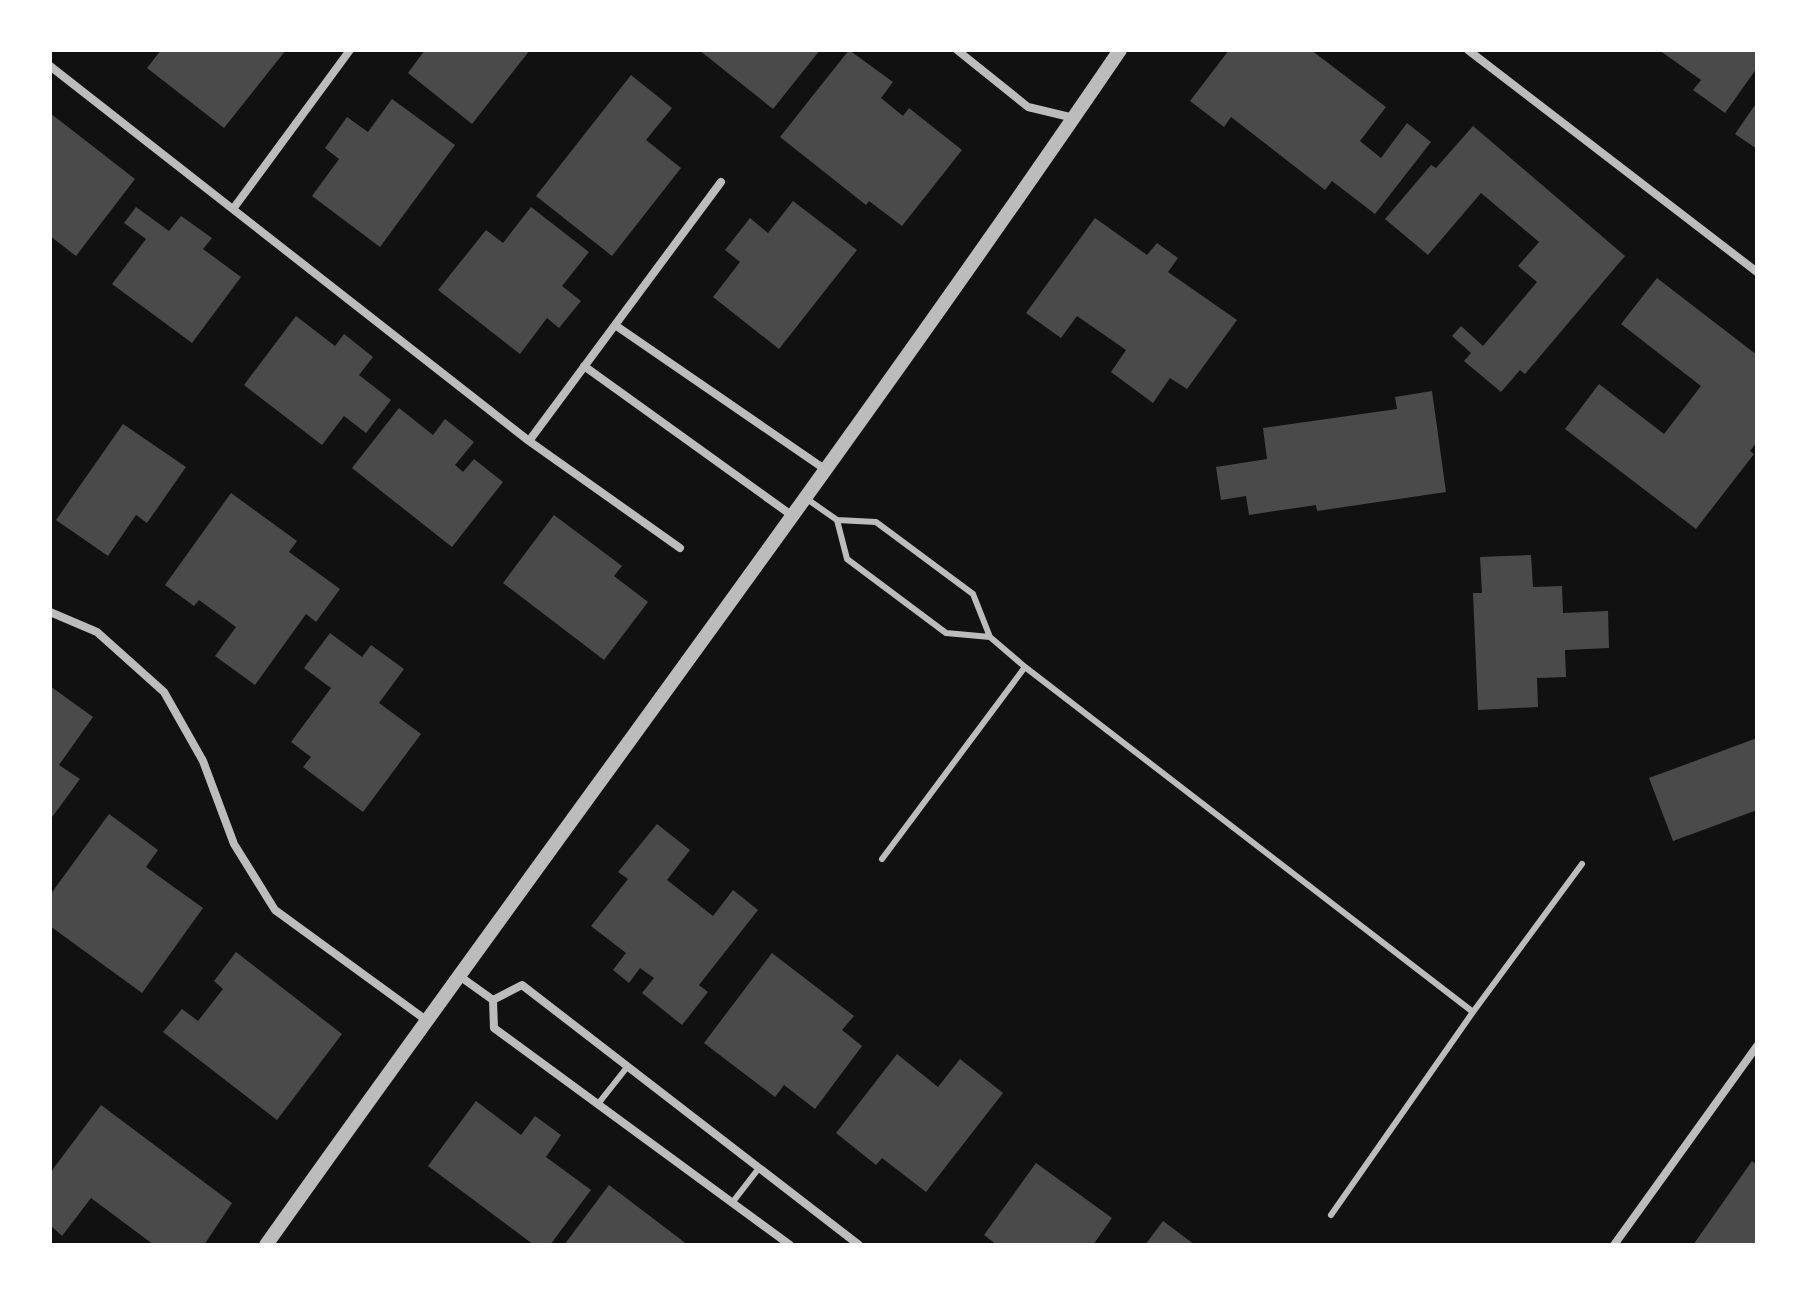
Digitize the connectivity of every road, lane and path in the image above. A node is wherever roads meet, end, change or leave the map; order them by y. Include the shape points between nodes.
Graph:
1 (350, 50) edge
2 (957, 50) edge
3 (1120, 50) edge
4 (1468, 50) edge
5 (50, 66) edge
6 (1074, 118) junction
7 (721, 182) dead end
8 (233, 209) junction
9 (1757, 272) edge
10 (615, 325) junction
11 (584, 366) junction
12 (529, 441) junction
13 (826, 471) junction
14 (807, 499) junction
15 (794, 517) junction
16 (837, 520) junction
17 (680, 548) dead end
18 (50, 612) edge
19 (990, 637) junction
20 (1025, 667) junction
21 (882, 859) dead end
22 (1582, 864) dead end
23 (458, 975) junction
24 (493, 1000) junction
25 (1473, 1012) junction
26 (426, 1020) junction
27 (1757, 1046) edge
28 (628, 1066) junction
29 (598, 1104) junction
30 (759, 1168) junction
31 (732, 1203) junction
32 (1331, 1215) dead end
33 (266, 1245) edge
34 (790, 1245) edge
35 (859, 1245) edge
36 (1614, 1245) edge

1 - 8 street
2 - 6 street via 1028,107
3 - 6 street
4 - 9 street
5 - 8 street
6 - 13 street
7 - 10 street
8 - 12 street
10 - 11 street
10 - 13 street
11 - 12 street
11 - 15 street
12 - 17 street
13 - 14 street
14 - 15 street
14 - 16 lane
15 - 23 street
16 - 19 lane via 876,522 973,594
16 - 19 lane via 847,559 946,633
18 - 26 street via 97,632 164,692 203,761 234,844 275,910
19 - 20 lane
20 - 21 lane
20 - 25 lane
22 - 25 lane
23 - 24 street
23 - 26 street
24 - 28 street via 522,985
24 - 29 street via 494,1028
25 - 32 lane
26 - 33 street
27 - 36 street
28 - 29 lane
28 - 30 street
29 - 31 street
30 - 31 lane
30 - 35 street
31 - 34 street

